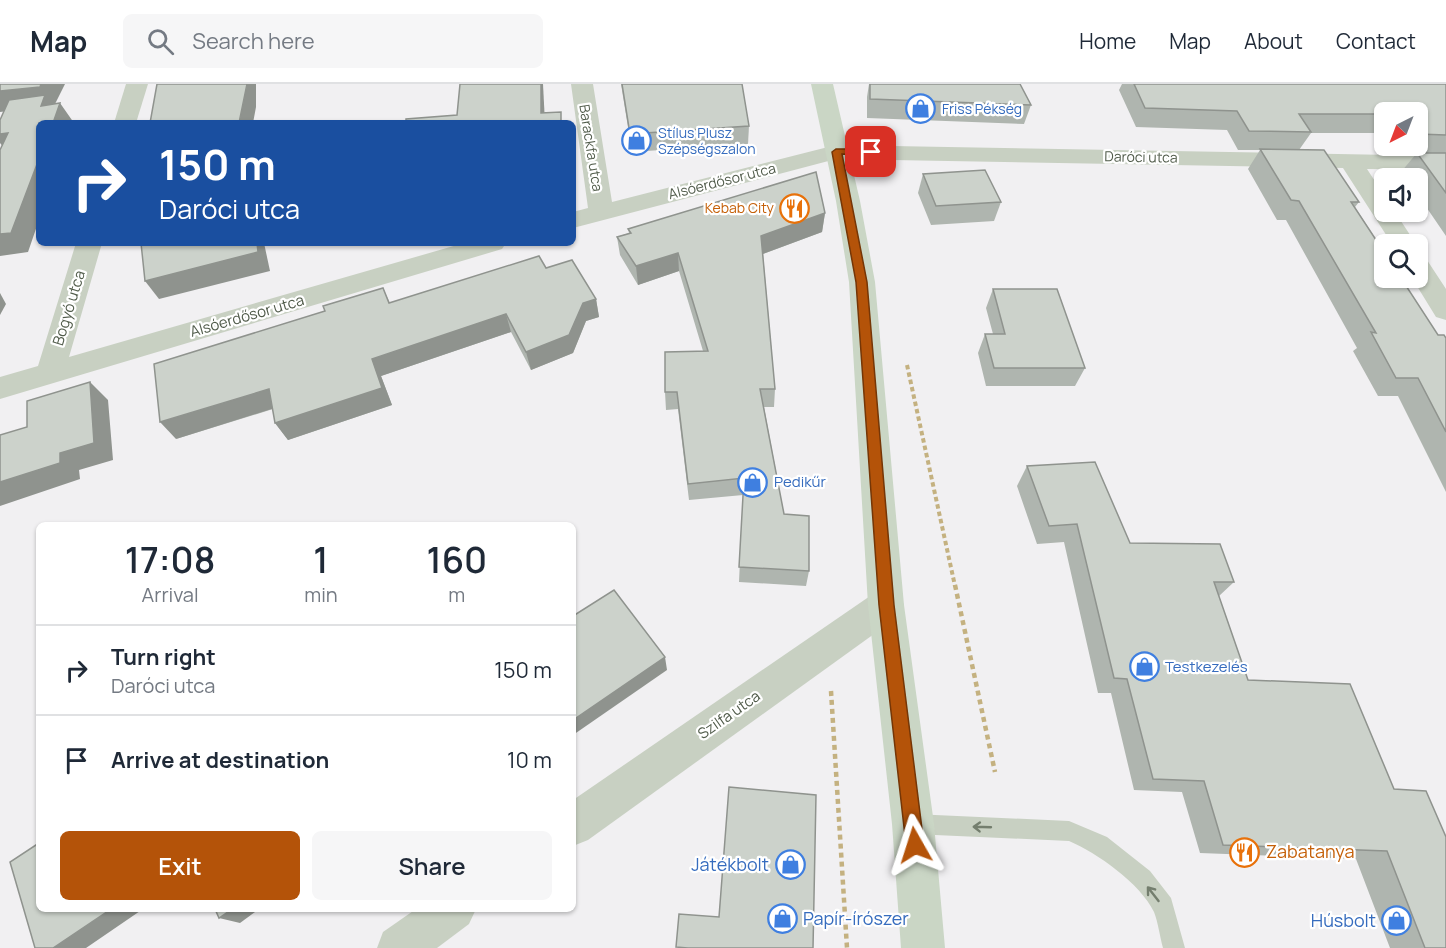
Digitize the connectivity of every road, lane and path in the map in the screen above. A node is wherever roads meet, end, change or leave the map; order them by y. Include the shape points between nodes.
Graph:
1 (137, 84) edge
2 (582, 84) edge
3 (822, 84) edge
4 (126, 120) edge
5 (836, 152) junction
6 (1350, 161) junction
7 (1446, 163) edge
8 (601, 211) junction
9 (576, 218) edge
10 (1397, 234) edge
11 (88, 246) edge
12 (483, 246) edge
13 (1428, 282) edge
14 (1446, 310) edge
15 (907, 363) dead end
16 (50, 374) junction
17 (0, 388) edge
18 (886, 605) junction
19 (828, 645) junction
20 (995, 772) dead end
21 (576, 823) edge
22 (913, 824) junction
23 (450, 912) edge
24 (399, 948) edge
25 (847, 948) edge
26 (923, 948) edge
27 (1173, 948) edge

1 - 4 street
2 - 8 street, Barackfa utca
3 - 5 main road
5 - 6 street, Daróci utca
5 - 8 street, Alsóerdősor utca
5 - 18 main road via 862,282
6 - 7 street, Daróci utca
6 - 10 street
8 - 9 street, Alsóerdősor utca
11 - 16 street, Bogyó utca
12 - 16 street, Alsóerdősor utca
13 - 14 street
15 - 20 path
16 - 17 street, Alsóerdősor utca
18 - 19 street, Szilfa utca
18 - 22 main road
19 - 21 street, Szilfa utca
19 - 25 path
22 - 26 main road
27 -> 22 lane via 1163,906 1142,879 1100,844 1069,831
23 - 24 street

